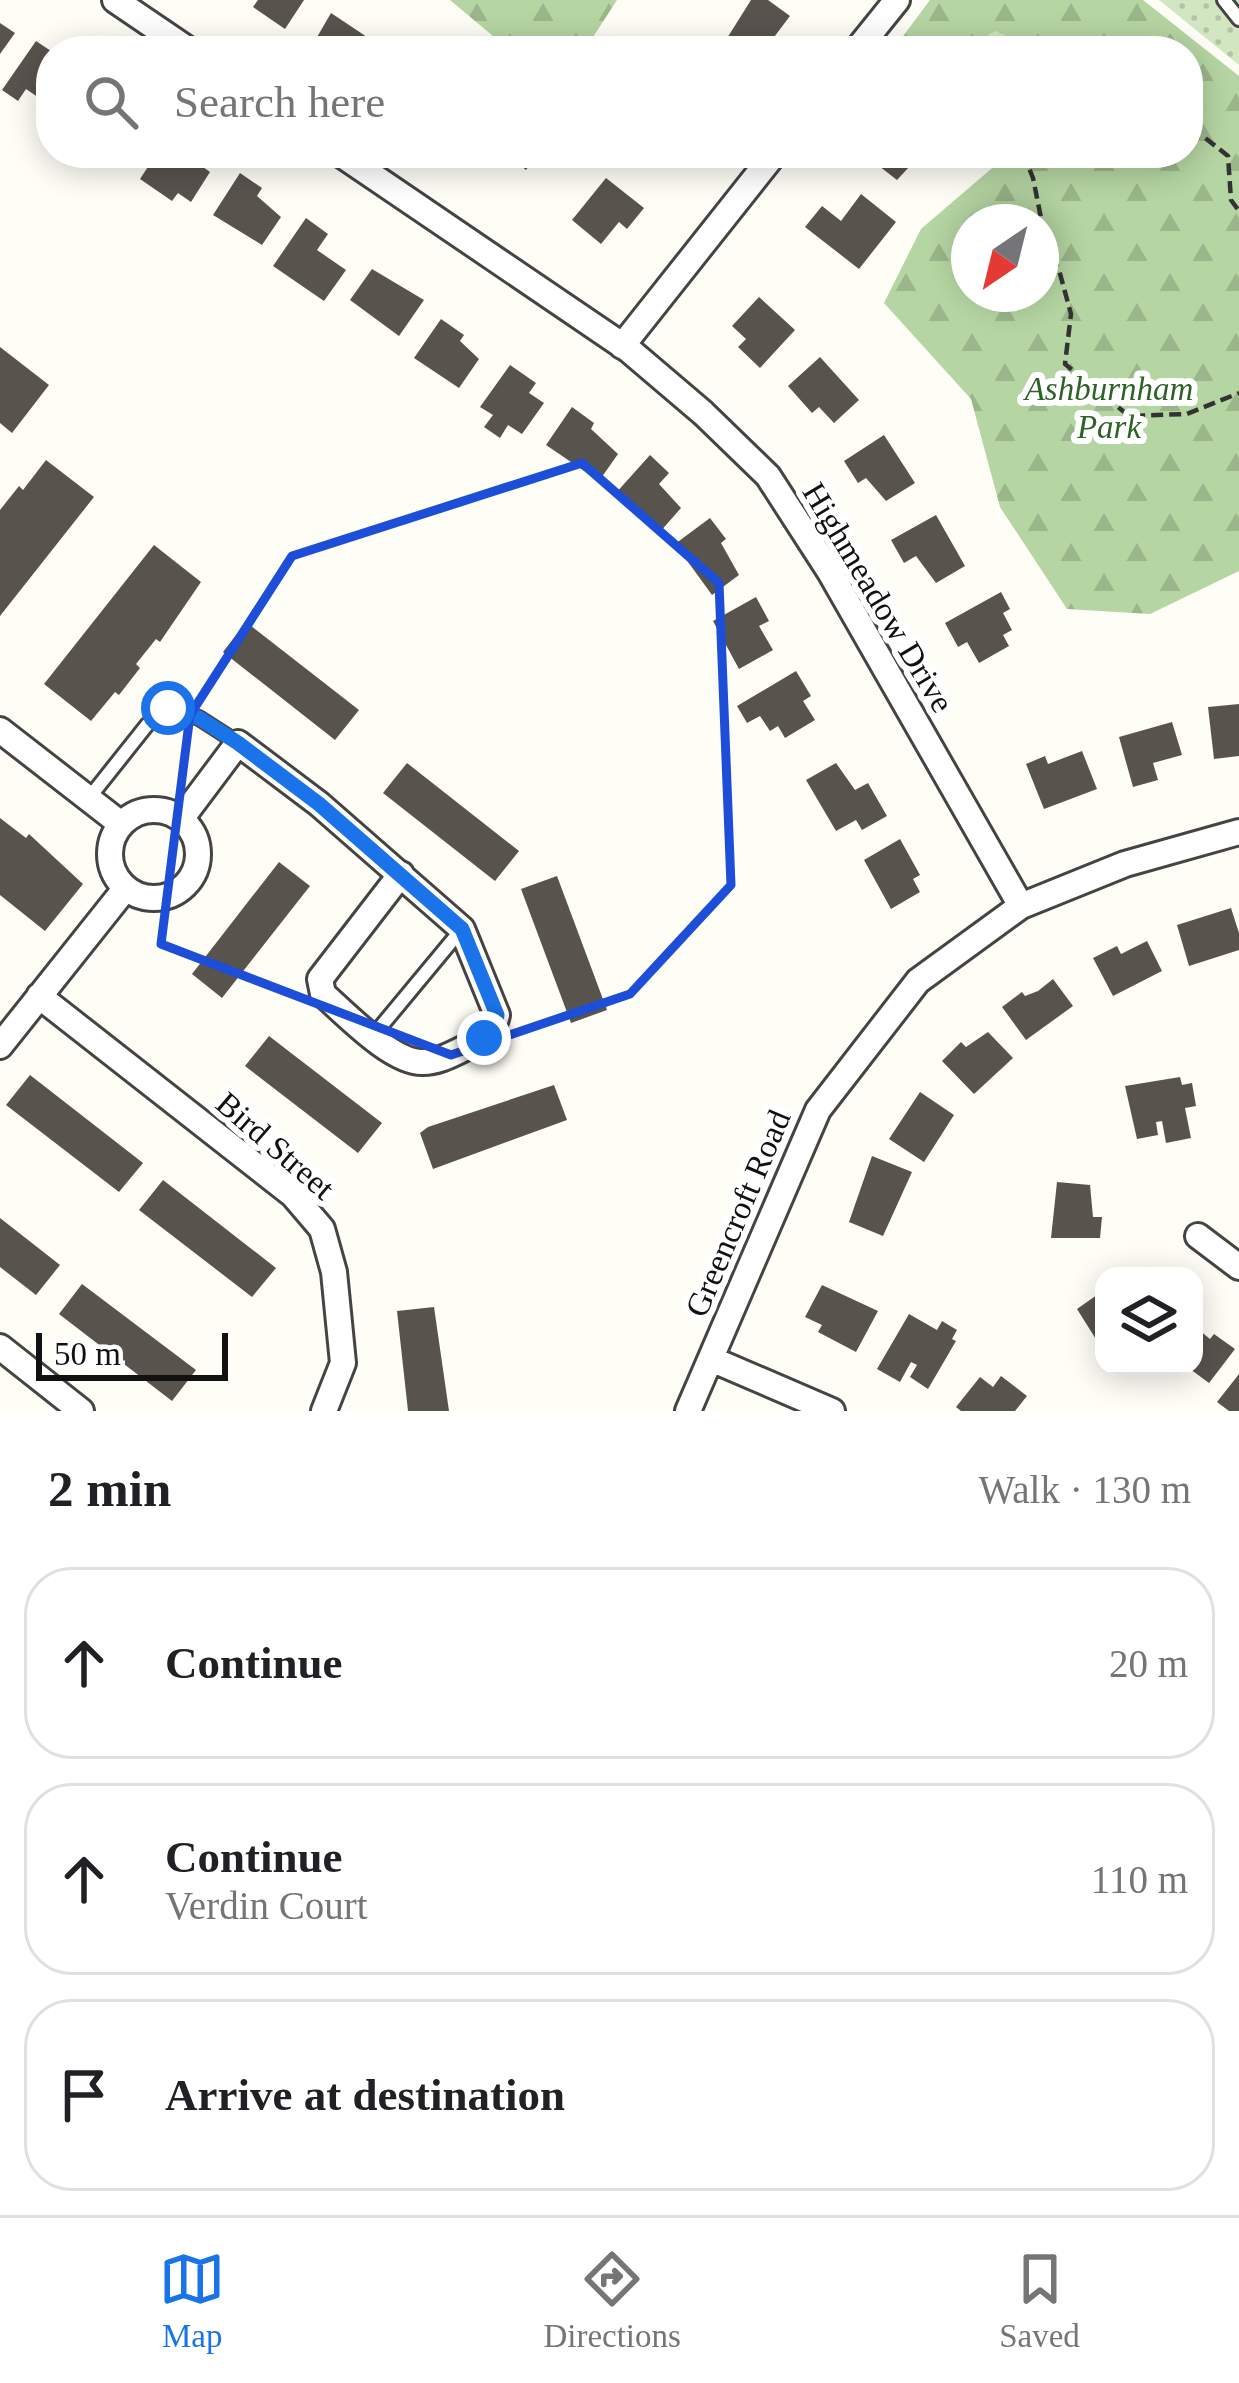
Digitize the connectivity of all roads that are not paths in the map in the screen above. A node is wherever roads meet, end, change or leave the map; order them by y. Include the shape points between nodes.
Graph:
1 (115, 0) edge
2 (898, 0) edge
3 (1224, 0) edge
4 (1239, 19) edge
5 (168, 36) edge
6 (868, 36) edge
7 (361, 168) edge
8 (763, 168) edge
9 (622, 346) junction
10 (0, 730) edge
11 (238, 743) junction
12 (89, 799) junction
13 (181, 819) junction
14 (121, 824) junction
15 (1239, 832) edge
16 (400, 874) junction
17 (125, 889) junction
18 (1021, 906) junction
19 (462, 929) junction
20 (39, 996) junction
21 (373, 1036) junction
22 (0, 1046) edge
23 (1198, 1236) dead end
24 (1239, 1267) edge
25 (0, 1346) edge
26 (711, 1359) junction
27 (82, 1411) edge
28 (324, 1411) edge
29 (688, 1411) edge
30 (832, 1411) edge

1 - 5 street
2 - 6 street
3 - 4 lane
7 - 9 street, Highmeadow Drive
8 - 9 street
9 - 18 street, Highmeadow Drive via 741,447 792,510
10 - 12 street
11 - 12 lane via 168,708
11 - 13 street
11 - 16 street
12 - 14 street
13 - 14 street via 156,810
13 - 17 street via 199,856 189,882 152,899
14 - 17 street via 110,865
15 - 18 street, Greencroft Road via 1125,864
16 - 19 street
16 - 21 street via 320,980 322,994
17 - 20 street
18 - 26 street, Greencroft Road via 918,981 818,1110
19 - 21 lane
19 - 21 street via 494,1001 494,1028 420,1063
20 - 22 street
20 - 28 street, Bird Street via 293,1195 322,1229 343,1363
23 - 24 street
25 - 27 street
26 - 29 street, Greencroft Road
26 - 30 street

